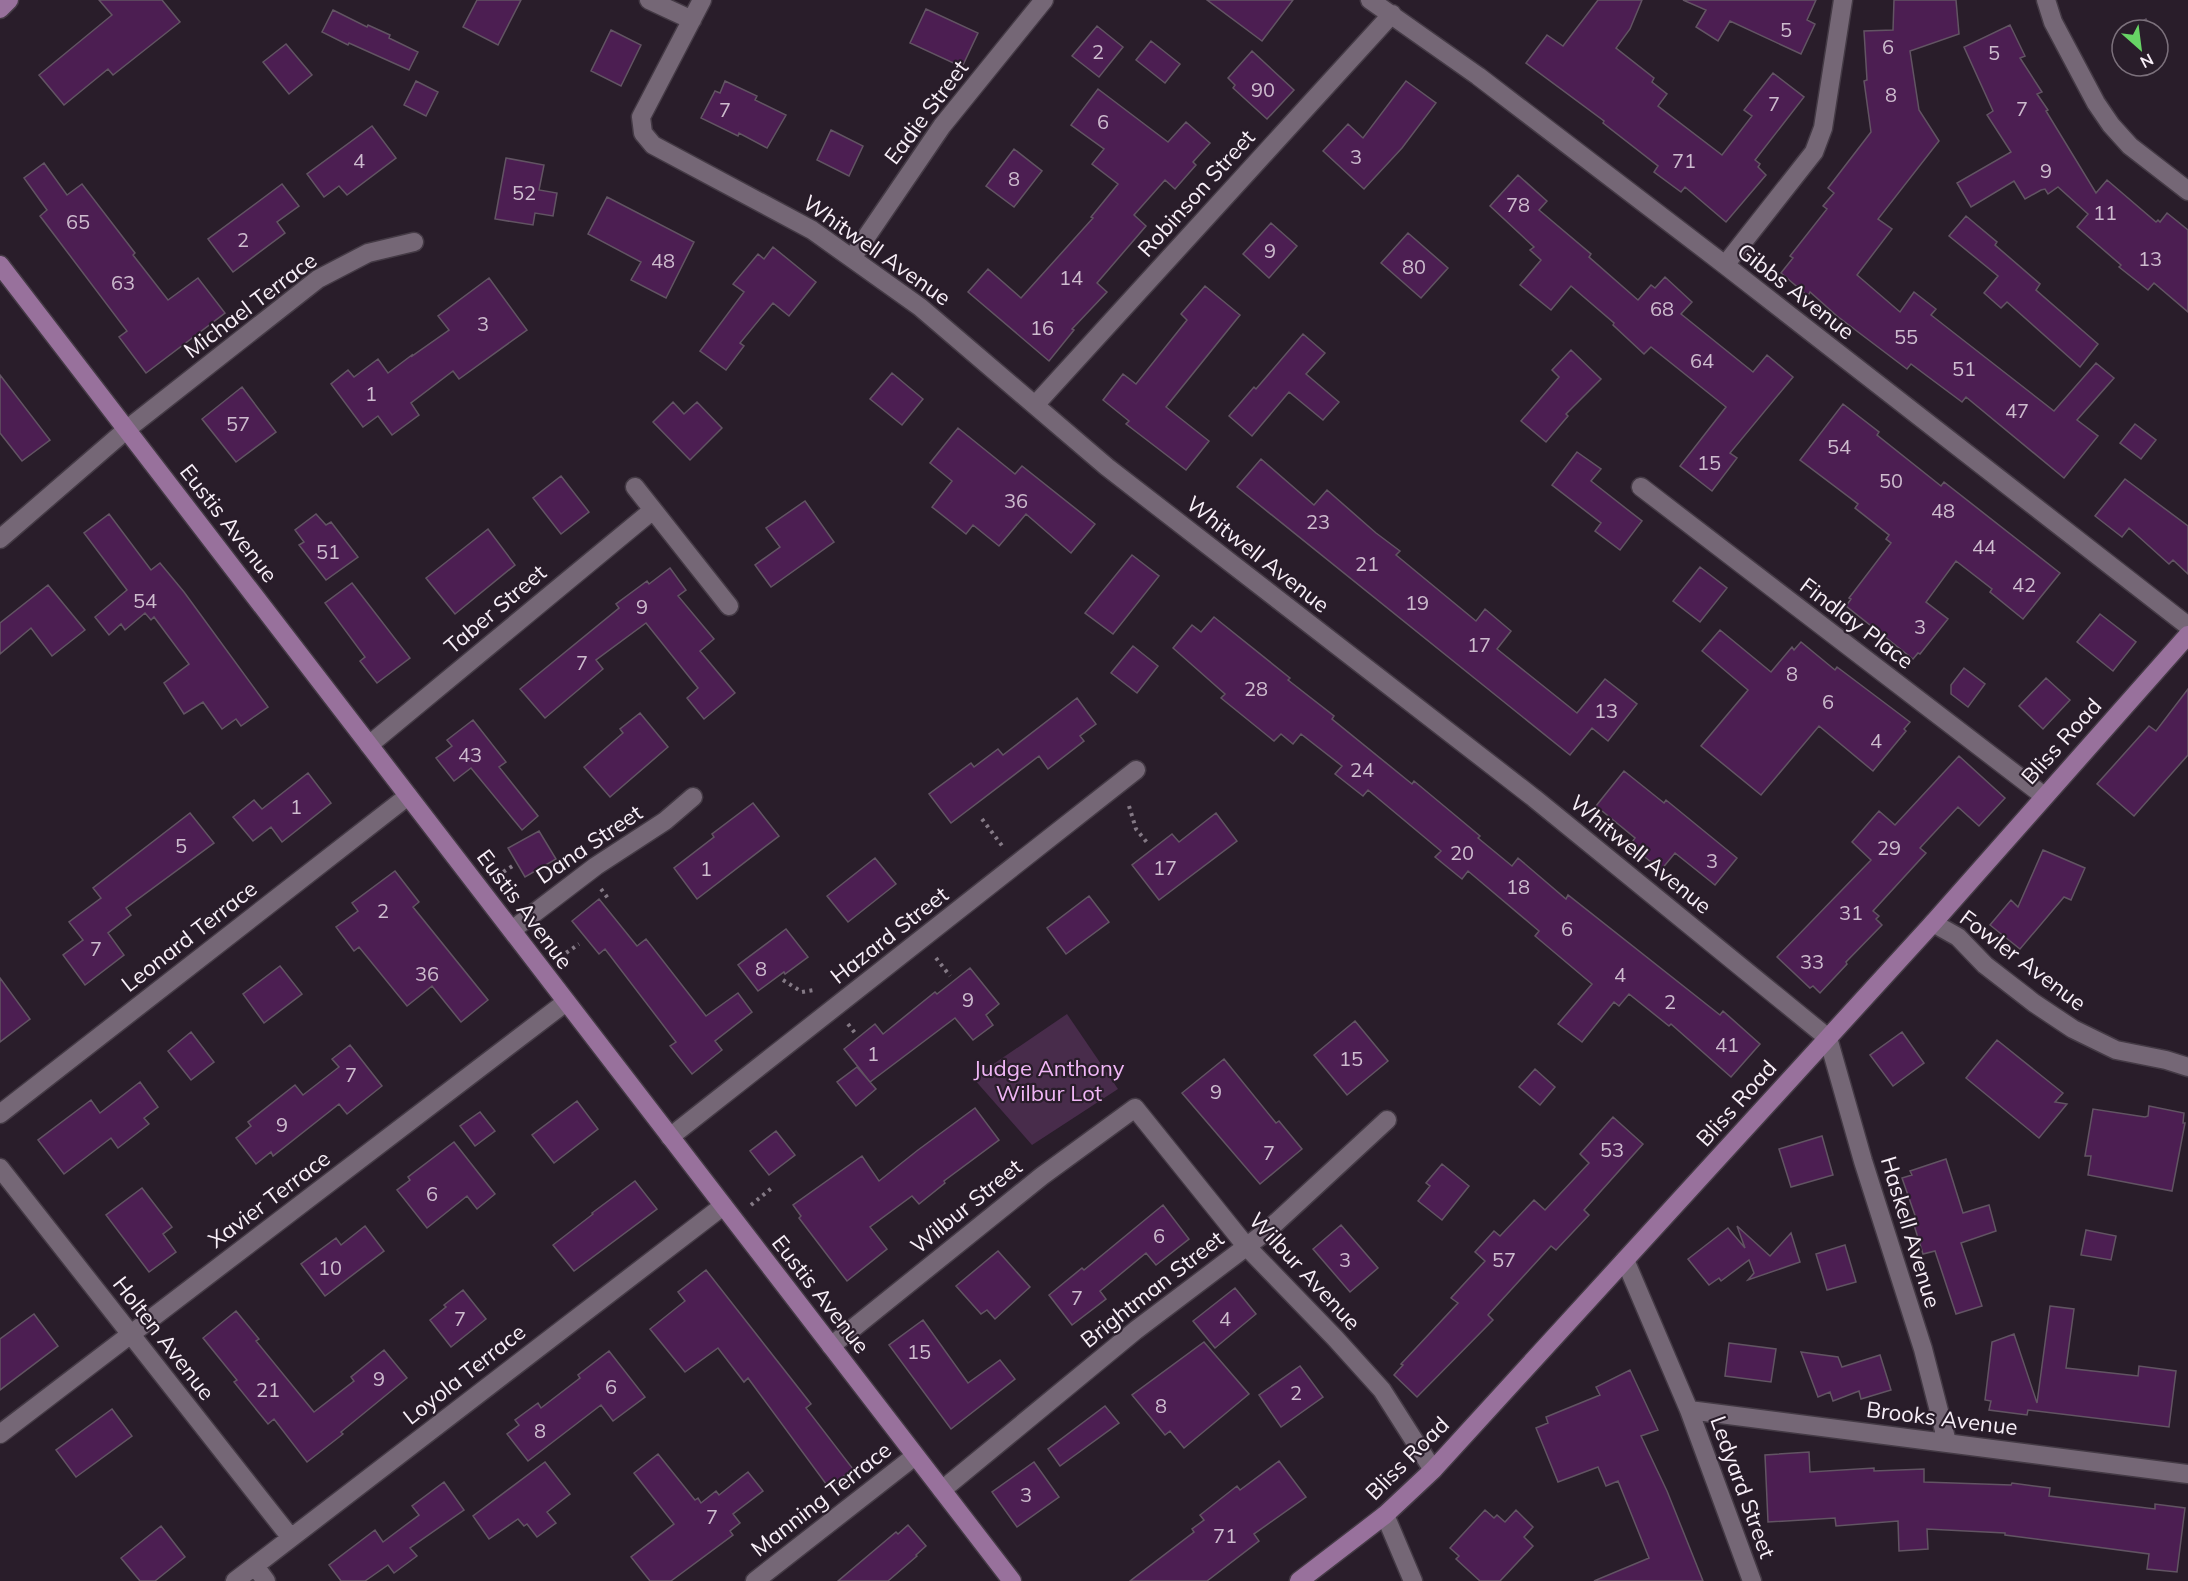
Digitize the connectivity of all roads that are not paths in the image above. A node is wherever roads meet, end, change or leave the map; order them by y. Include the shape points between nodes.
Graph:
1 (9, 0) edge
2 (649, 0) edge
3 (702, 0) edge
4 (1044, 0) edge
5 (1370, 0) edge
6 (1843, 0) edge
7 (2046, 0) edge
8 (0, 9) edge
9 (1392, 14) junction
10 (692, 20) junction
11 (2188, 191) edge
12 (414, 242) dead end
13 (852, 258) junction
14 (1725, 265) junction
15 (0, 266) edge
16 (1035, 405) junction
17 (126, 430) junction
18 (635, 487) dead end
19 (1641, 487) dead end
20 (653, 510) junction
21 (0, 539) edge
22 (729, 606) dead end
23 (2188, 626) edge
24 (2188, 635) edge
25 (369, 745) junction
26 (1130, 775) road end
27 (408, 796) junction
28 (2044, 796) junction
29 (693, 797) dead end
30 (1933, 923) junction
31 (512, 930) junction
32 (566, 1002) junction
33 (1828, 1038) junction
34 (2188, 1067) edge
35 (1135, 1108) joint
36 (0, 1114) edge
37 (1388, 1120) dead end
38 (670, 1137) junction
39 (0, 1168) edge
40 (723, 1206) junction
41 (1246, 1246) junction
42 (1625, 1260) junction
43 (130, 1335) junction
44 (831, 1346) junction
45 (1689, 1410) junction
46 (0, 1434) edge
47 (1947, 1442) junction
48 (915, 1456) junction
49 (1433, 1470) junction
50 (2188, 1474) edge
51 (942, 1490) junction
52 (1385, 1515) junction
53 (291, 1538) junction
54 (255, 1566) junction
55 (235, 1581) edge
56 (266, 1581) edge
57 (755, 1581) edge
58 (1012, 1581) edge
59 (1299, 1581) edge
60 (1413, 1581) edge
61 (1752, 1581) edge

1 - 8 street
2 - 10 street
3 - 10 street
4 - 13 street, Eadie Street via 942,126
5 - 9 street, Gibbs Avenue
6 - 14 street via 1823,128 1814,152
7 - 11 street via 2053,22 2111,125 2130,146
9 - 14 street, Gibbs Avenue
9 - 16 street, Robinson Street
10 - 13 street, Whitwell Avenue via 647,103 641,117 643,133 653,145 794,219
12 - 17 street, Michael Terrace via 368,253 318,279
13 - 16 street, Whitwell Avenue via 920,307
14 - 23 street, Gibbs Avenue
15 - 17 street, Eustis Avenue
16 - 33 street, Whitwell Avenue via 1107,467 1534,798
17 - 21 street, Michael Terrace
17 - 25 street, Eustis Avenue
18 - 20 street
19 - 28 street, Findlay Place
20 - 22 street
20 - 25 street, Taber Street
24 - 28 street, Bliss Road
25 - 27 street, Eustis Avenue
26 - 38 street, Hazard Street
27 - 31 street, Eustis Avenue
27 - 36 street, Leonard Terrace
28 - 30 street, Bliss Road
29 - 31 street, Dana Street via 665,822 596,866
30 - 33 street, Bliss Road
30 - 34 street, Fowler Avenue via 1958,937 1985,965 2073,1029 2116,1050
31 - 32 street, Eustis Avenue
32 - 38 street, Eustis Avenue
32 - 43 street, Xavier Terrace
33 - 42 street, Bliss Road
33 - 47 street, Haskell Avenue via 1923,1349
35 - 41 street, Wilbur Avenue
35 - 44 street, Wilbur Street via 1042,1176
37 - 41 street, Brightman Street
38 - 40 street, Eustis Avenue
39 - 43 street, Holten Avenue
40 - 44 street, Eustis Avenue
40 - 53 street, Loyola Terrace
41 - 49 street, Wilbur Avenue via 1382,1390
41 - 51 street, Brightman Street via 1136,1330
42 - 45 street, Ledyard Street
42 - 49 street, Bliss Road
43 - 46 street, Xavier Terrace
43 - 53 street, Holten Avenue
44 - 48 street, Eustis Avenue
45 - 47 street, Brooks Avenue
45 - 61 street, Ledyard Street
47 - 50 street, Brooks Avenue
48 - 51 street, Eustis Avenue
48 - 57 street, Manning Terrace
49 - 52 street, Bliss Road
51 - 58 street, Eustis Avenue
52 - 59 street, Bliss Road
52 - 60 street
53 - 54 street, Loyola Terrace
54 - 55 street, Loyola Terrace
54 - 56 street

